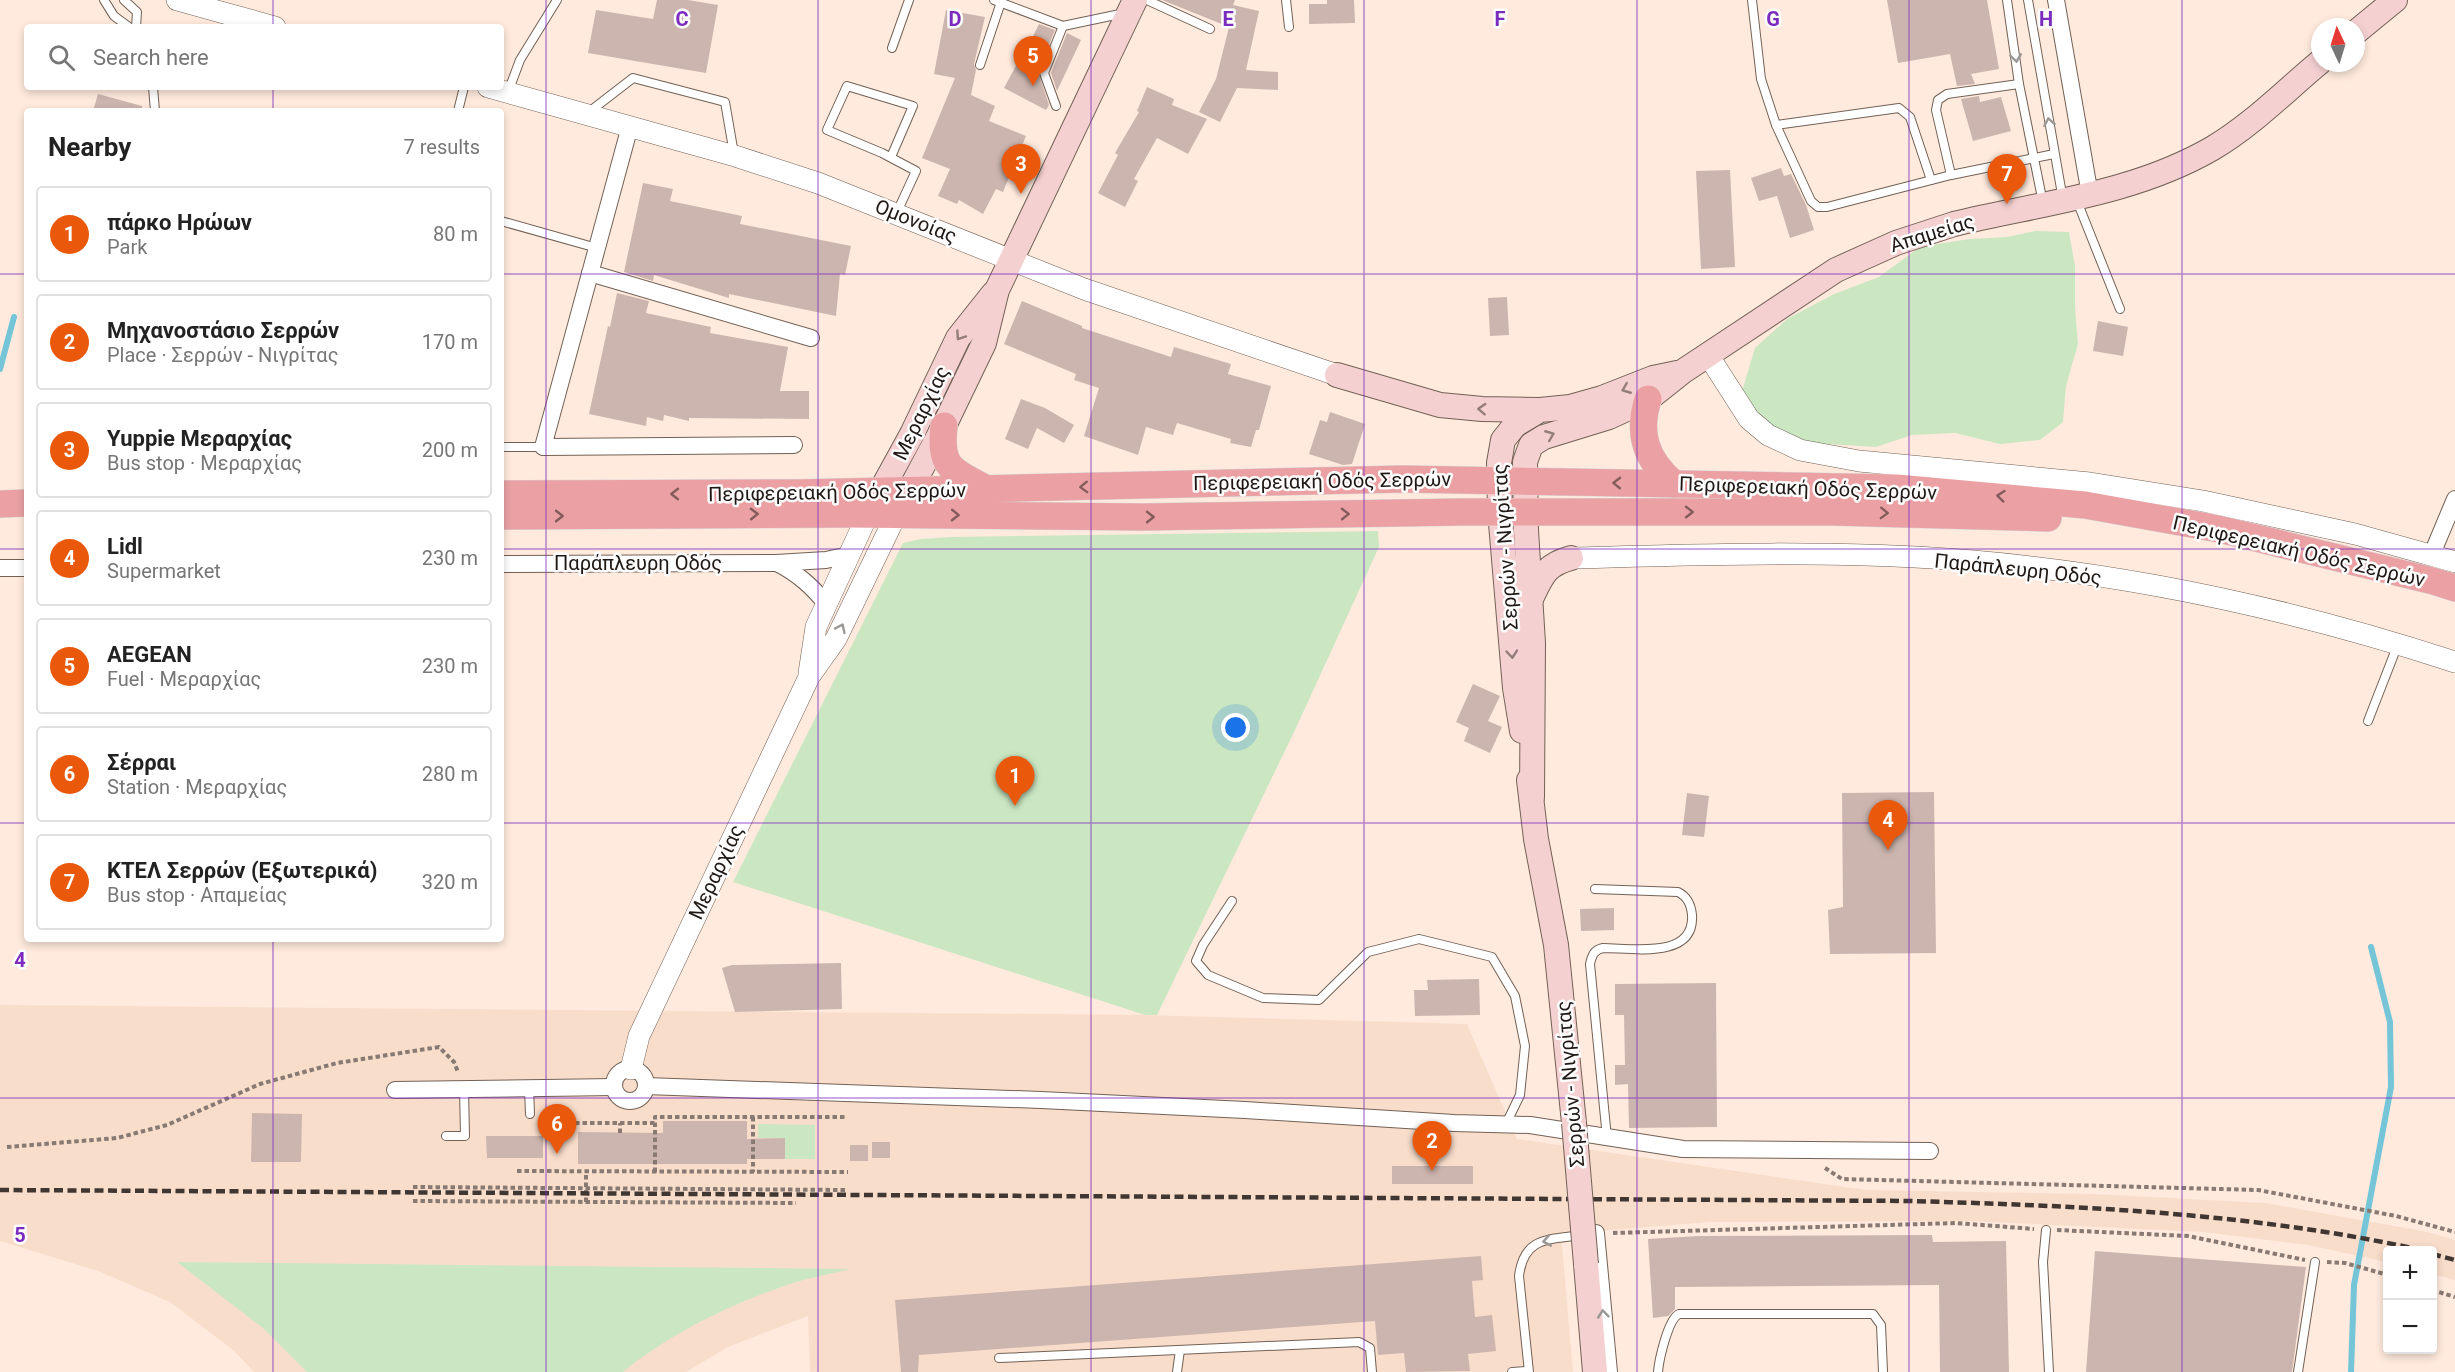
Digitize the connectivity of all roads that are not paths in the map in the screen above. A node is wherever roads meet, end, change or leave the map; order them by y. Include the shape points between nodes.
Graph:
1 (104, 0) edge
2 (124, 0) edge
3 (557, 0) edge
4 (909, 0) edge
5 (1286, 0) edge
6 (1752, 0) edge
7 (2007, 0) edge
8 (2028, 0) edge
9 (2056, 0) edge
10 (2395, 0) edge
11 (182, 1) edge
12 (998, 1) edge
13 (1138, 4) edge
14 (125, 24) edge
15 (136, 24) edge
16 (264, 24) edge
17 (2365, 25) edge
18 (1063, 26) junction
19 (1289, 27) dead end
20 (1210, 29) dead end
21 (892, 48) dead end
22 (980, 65) dead end
23 (2311, 70) edge
24 (504, 82) edge
25 (2019, 84) junction
26 (153, 90) edge
27 (463, 90) edge
28 (498, 90) edge
29 (1056, 106) dead end
30 (155, 108) edge
31 (459, 108) edge
32 (586, 114) junction
33 (1776, 125) junction
34 (630, 126) junction
35 (2054, 154) junction
36 (735, 156) junction
37 (2034, 157) junction
38 (891, 158) junction
39 (1951, 175) junction
40 (1931, 180) junction
41 (2068, 200) junction
42 (896, 213) junction
43 (504, 222) edge
44 (597, 248) junction
45 (1011, 260) junction
46 (590, 273) junction
47 (997, 290) junction
48 (2120, 309) dead end
49 (811, 338) dead end
50 (1708, 355) junction
51 (1682, 372) junction
52 (1337, 375) joint
53 (1648, 399) junction
54 (1540, 410) junction
55 (944, 426) junction
56 (794, 445) dead end
57 (504, 447) edge
58 (543, 447) junction
59 (1499, 480) junction
60 (1526, 481) junction
61 (1674, 484) junction
62 (988, 489) junction
63 (909, 491) junction
64 (504, 494) edge
65 (2455, 499) edge
66 (24, 503) edge
67 (874, 503) junction
68 (0, 504) edge
69 (896, 515) junction
70 (504, 516) edge
71 (2142, 516) junction
72 (1517, 518) junction
73 (2432, 554) junction
74 (849, 555) junction
75 (1571, 558) junction
76 (776, 562) junction
77 (2455, 562) edge
78 (504, 564) edge
79 (0, 568) edge
80 (24, 568) edge
81 (2455, 588) edge
82 (1530, 601) junction
83 (827, 605) junction
84 (2398, 643) junction
85 (2455, 662) edge
86 (809, 677) junction
87 (2368, 721) dead end
88 (1532, 797) junction
89 (1594, 889) dead end
90 (1232, 901) dead end
91 (631, 1069) junction
92 (646, 1086) junction
93 (614, 1087) junction
94 (529, 1088) junction
95 (464, 1089) junction
96 (395, 1090) dead end
97 (530, 1114) dead end
98 (1506, 1125) junction
99 (446, 1136) dead end
100 (1607, 1139) junction
101 (1930, 1151) dead end
102 (2046, 1230) road end
103 (1596, 1233) joint
104 (2315, 1262) road end
105 (1180, 1350) junction
106 (999, 1358) dead end
107 (1529, 1371) edge
108 (1177, 1372) edge
109 (1372, 1372) edge
110 (1512, 1372) edge
111 (1595, 1372) edge
112 (1609, 1372) edge
113 (1658, 1372) edge
114 (1883, 1372) edge
115 (2049, 1372) edge
116 (2298, 1372) edge

1 - 14 lane
2 - 15 lane via 137,12
3 - 24 lane
4 - 21 lane
5 - 19 lane
6 - 33 lane via 1761,79
7 -> 25 lane
35 -> 8 lane
9 - 41 street
10 - 17 main road
11 - 16 street
12 - 18 lane
12 - 22 lane
13 - 18 lane
13 - 20 lane
13 - 45 main road, Μεραρχίας
18 - 29 lane via 1044,73
23 - 41 main road, Απαμείας via 2214,147 2163,172
25 - 37 lane
25 - 39 lane via 1947,94 1938,100 1936,110
26 - 30 lane
27 - 31 lane
28 - 32 street, Ομονοίας
32 - 34 street, Ομονοίας
32 - 36 lane via 633,78 725,102
33 - 40 lane via 1899,108 1910,117
33 - 40 lane via 1811,201 1818,207
34 - 36 street, Ομονοίας
34 - 44 street
35 - 37 lane
35 - 41 lane
36 - 42 street, Ομονοίας
37 - 39 lane
37 - 41 lane
38 - 38 lane via 827,130 847,86 913,106
38 - 42 lane via 916,171
39 - 40 lane
41 - 48 lane
41 - 50 main road, Απαμείας via 1954,224 1869,254 1811,285
42 - 45 street, Ομονοίας
43 - 44 lane
44 - 46 street
45 - 47 main road, Μεραρχίας
45 - 52 street, Ομονοίας via 1150,313
46 - 49 street
46 - 58 street
47 - 55 main road, Μεραρχίας via 984,343
47 -> 67 main road, Μεραρχίας via 958,338
50 - 51 main road, Απαμείας
50 - 73 street via 1749,419 1768,435 1800,450 1858,461 2090,483 2204,501
51 - 53 main road, Σερρών - Νιγρίτας
51 -> 54 main road, Σερρών - Νιγρίτας via 1570,407
54 -> 52 main road via 1440,405
60 -> 53 main road, Σερρών - Νιγρίτας via 1526,456 1531,445
53 - 61 main road via 1642,425 1644,445 1652,461
54 - 59 main road, Σερρών - Νιγρίτας via 1515,425 1503,440
55 - 62 main road via 941,448 945,461 954,471
55 - 63 main road, Μεραρχίας
56 - 58 street
57 - 58 lane
59 - 60 main road, Περιφερειακή Οδός Σερρών
59 -> 62 main road, Περιφερειακή Οδός Σερρών via 1253,481
59 - 72 main road, Σερρών - Νιγρίτας
61 -> 60 main road, Περιφερειακή Οδός Σερρών
60 - 72 main road, Σερρών - Νιγρίτας
71 -> 61 main road, Περιφερειακή Οδός Σερρών via 2085,505 1897,488
62 - 63 main road, Περιφερειακή Οδός Σερρών
63 - 67 main road, Περιφερειακή Οδός Σερρών
63 - 69 main road, Μεραρχίας
67 -> 64 main road, Περιφερειακή Οδός Σερρών
65 - 73 street
66 - 68 main road
67 - 69 main road, Περιφερειακή Οδός Σερρών
70 -> 67 main road, Περιφερειακή Οδός Σερρών
67 - 74 street, Μεραρχίας
69 -> 72 main road, Περιφερειακή Οδός Σερρών
86 -> 69 street, Μεραρχίας via 836,639
72 -> 71 main road, Περιφερειακή Οδός Σερρών via 1832,512 2084,520
71 - 81 main road, Περιφερειακή Οδός Σερρών via 2219,529
72 - 75 main road via 1548,550
72 - 82 main road, Σερρών - Νιγρίτας
72 -> 88 main road, Σερρών - Νιγρίτας via 1515,688
73 - 77 street
74 - 76 street, Παράπλευρη Οδός
74 - 83 street, Μεραρχίας
75 - 82 main road via 1548,568
75 - 84 street, Παράπλευρη Οδός via 1864,555 1974,561 2212,595
76 - 78 street, Παράπλευρη Οδός
76 - 83 street via 802,577
79 - 80 street
82 - 88 main road, Σερρών - Νιγρίτας via 1534,677
83 - 86 street, Μεραρχίας via 816,627
84 - 85 street, Παράπλευρη Οδός
84 - 87 lane
86 - 91 street, Μεραρχίας via 639,1036
88 - 111 main road, Σερρών - Νιγρίτας, bridge via 1556,945
89 - 100 lane via 1678,892 1688,900 1692,912 1686,938 1673,946 1603,948 1592,957
90 - 98 lane via 1196,961 1208,975 1263,998 1319,1000 1368,952 1421,938 1492,957 1515,996 1525,1046 1520,1095
91 - 92 street via 644,1077
91 - 93 street via 617,1076
92 - 93 street via 642,1096 633,1101 622,1099
92 - 98 street via 1106,1103
93 - 94 street
94 - 95 street
94 - 97 lane
95 - 96 street
95 - 99 lane via 465,1136
98 - 100 street via 1551,1128
100 - 101 street via 1683,1149
102 - 115 lane via 2043,1262
103 -> 107 lane via 1537,1242 1521,1261 1519,1276
112 -> 103 street
104 - 116 lane
105 - 106 lane
105 - 108 lane
105 - 109 lane via 1359,1342 1370,1348
107 - 110 lane
113 - 114 lane via 1675,1315 1873,1314 1881,1325

